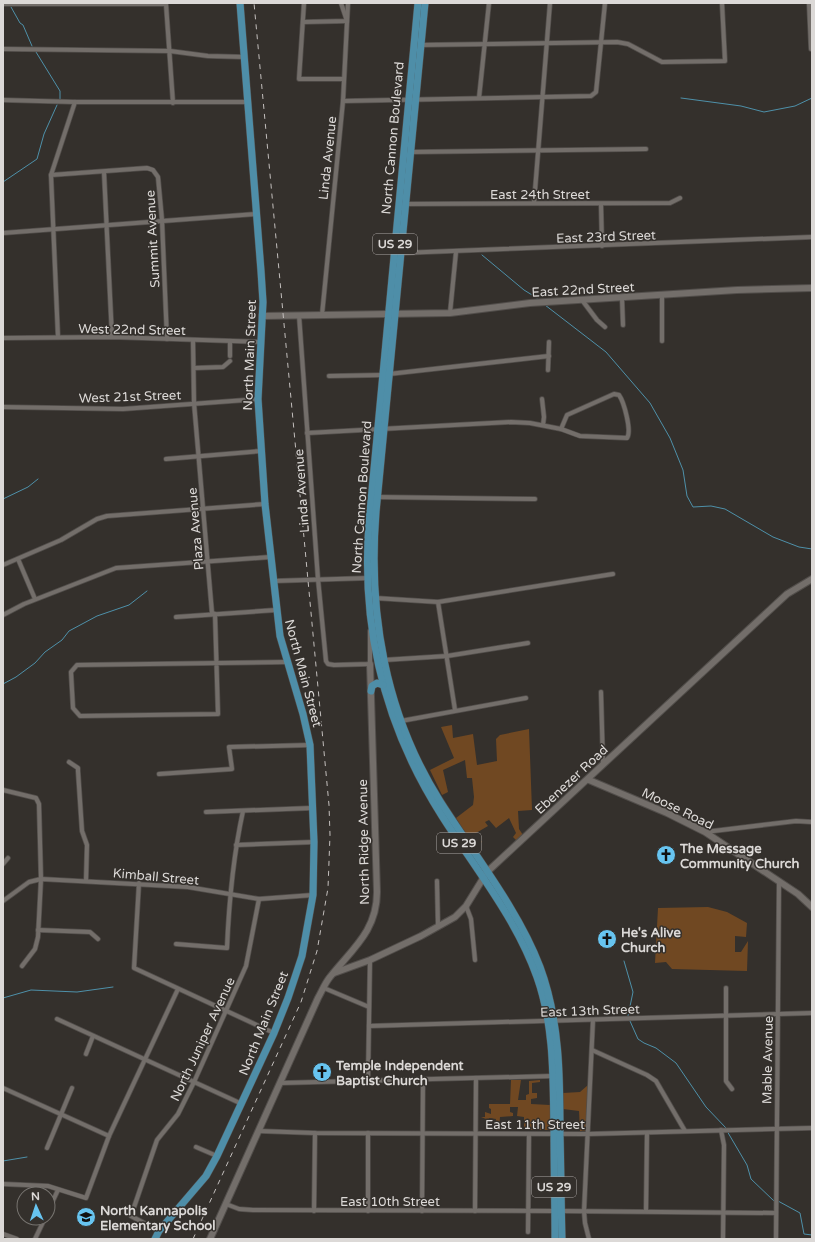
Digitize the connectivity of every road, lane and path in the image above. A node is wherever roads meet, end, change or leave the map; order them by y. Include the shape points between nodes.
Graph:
1 (48, 3) edge
2 (240, 3) edge
3 (304, 3) edge
4 (341, 3) edge
5 (348, 3) edge
6 (418, 3) edge
7 (425, 3) edge
8 (489, 3) edge
9 (550, 3) edge
10 (605, 3) edge
11 (722, 3) edge
12 (809, 3) edge
13 (3, 4) edge
14 (81, 4) edge
15 (347, 21) junction
16 (303, 22) junction
17 (546, 42) junction
18 (601, 42) junction
19 (484, 44) junction
20 (420, 45) junction
21 (3, 49) edge
22 (811, 49) dead end
23 (170, 51) junction
24 (244, 56) junction
25 (343, 79) junction
26 (542, 97) junction
27 (479, 98) junction
28 (3, 100) edge
29 (411, 100) junction
30 (343, 101) junction
31 (75, 102) junction
32 (173, 102) junction
33 (248, 102) junction
34 (646, 149) dead end
35 (538, 150) junction
36 (410, 152) junction
37 (104, 172) junction
38 (51, 175) junction
39 (680, 198) dead end
40 (402, 204) junction
41 (534, 204) junction
42 (601, 204) junction
43 (256, 214) junction
44 (162, 220) junction
45 (107, 225) junction
46 (52, 230) junction
47 (3, 233) edge
48 (812, 237) edge
49 (602, 246) junction
50 (456, 252) junction
51 (400, 253) junction
52 (812, 288) edge
53 (662, 295) junction
54 (622, 298) junction
55 (582, 300) junction
56 (262, 313) junction
57 (322, 313) junction
58 (450, 313) junction
59 (391, 314) junction
60 (299, 315) junction
61 (622, 326) dead end
62 (605, 327) dead end
63 (58, 337) junction
64 (112, 337) junction
65 (3, 338) edge
66 (167, 339) junction
67 (193, 340) junction
68 (662, 340) dead end
69 (230, 341) junction
70 (260, 342) junction
71 (549, 342) dead end
72 (230, 356) dead end
73 (549, 356) junction
74 (230, 362) dead end
75 (195, 368) junction
76 (548, 370) dead end
77 (386, 375) junction
78 (329, 376) dead end
79 (258, 399) junction
80 (542, 399) dead end
81 (194, 403) junction
82 (3, 407) edge
83 (543, 425) junction
84 (561, 429) junction
85 (381, 430) junction
86 (307, 433) junction
87 (261, 451) junction
88 (198, 456) junction
89 (166, 459) dead end
90 (374, 496) junction
91 (535, 499) dead end
92 (266, 504) junction
93 (203, 510) junction
94 (270, 557) junction
95 (18, 559) junction
96 (208, 562) junction
97 (3, 565) edge
98 (613, 574) dead end
99 (370, 578) junction
100 (318, 580) junction
101 (812, 580) edge
102 (273, 581) junction
103 (374, 598) junction
104 (35, 599) junction
105 (438, 602) junction
106 (276, 610) junction
107 (215, 614) junction
108 (3, 615) edge
109 (176, 617) dead end
110 (370, 620) junction
111 (528, 643) dead end
112 (446, 656) junction
113 (384, 660) junction
114 (217, 662) junction
115 (287, 662) junction
116 (370, 664) junction
117 (383, 685) junction
118 (371, 691) junction
119 (601, 692) dead end
120 (526, 698) dead end
121 (455, 710) junction
122 (401, 721) junction
123 (310, 745) junction
124 (69, 762) dead end
125 (603, 764) junction
126 (158, 774) dead end
127 (588, 780) junction
128 (3, 790) edge
129 (312, 808) junction
130 (244, 811) junction
131 (206, 812) dead end
132 (812, 822) edge
133 (705, 832) junction
134 (314, 842) junction
135 (236, 845) junction
136 (8, 858) dead end
137 (3, 864) edge
138 (485, 876) junction
139 (40, 879) junction
140 (86, 881) junction
141 (779, 881) junction
142 (437, 882) dead end
143 (139, 883) junction
144 (230, 894) junction
145 (312, 895) junction
146 (259, 900) junction
147 (3, 901) edge
148 (466, 906) junction
149 (812, 907) edge
150 (438, 926) junction
151 (38, 930) junction
152 (98, 939) dead end
153 (176, 944) dead end
154 (370, 960) junction
155 (475, 960) dead end
156 (22, 966) dead end
157 (334, 972) junction
158 (324, 988) junction
159 (726, 988) dead end
160 (178, 990) junction
161 (369, 1007) junction
162 (226, 1011) junction
163 (812, 1013) edge
164 (777, 1015) junction
165 (726, 1016) junction
166 (57, 1019) dead end
167 (593, 1020) junction
168 (551, 1021) junction
169 (369, 1026) junction
170 (274, 1033) junction
171 (93, 1036) junction
172 (592, 1050) junction
173 (86, 1054) dead end
174 (146, 1059) junction
175 (553, 1076) junction
176 (476, 1078) junction
177 (423, 1080) junction
178 (368, 1081) junction
179 (194, 1082) junction
180 (280, 1083) junction
181 (3, 1088) edge
182 (72, 1088) dead end
183 (732, 1089) dead end
184 (242, 1104) junction
185 (60, 1114) junction
186 (812, 1128) edge
187 (776, 1129) junction
188 (725, 1130) junction
189 (259, 1131) junction
190 (684, 1131) junction
191 (315, 1133) junction
192 (368, 1133) junction
193 (647, 1133) junction
194 (422, 1134) junction
195 (476, 1134) junction
196 (529, 1134) junction
197 (557, 1134) junction
198 (588, 1134) junction
199 (109, 1136) junction
200 (196, 1147) dead end
201 (47, 1148) dead end
202 (217, 1156) junction
203 (3, 1184) edge
204 (58, 1190) junction
205 (56, 1194) edge
206 (226, 1204) junction
207 (314, 1211) junction
208 (368, 1211) junction
209 (422, 1211) junction
210 (475, 1211) junction
211 (528, 1211) junction
212 (558, 1211) junction
213 (584, 1211) junction
214 (646, 1211) junction
215 (723, 1212) junction
216 (776, 1213) junction
217 (41, 1226) edge
218 (160, 1230) junction
219 (528, 1232) dead end
220 (3, 1234) edge
221 (17, 1239) edge
222 (35, 1239) edge
223 (155, 1239) edge
224 (210, 1239) edge
225 (555, 1239) edge
226 (562, 1239) edge
227 (589, 1239) edge
228 (723, 1239) edge
229 (776, 1239) edge

1 - 13 street
1 - 14 street
2 - 24 main road, North Main Street
3 - 16 street
4 - 15 street
5 - 15 street, Linda Avenue
6 - 29 main road, North Cannon Boulevard / US 29
7 - 20 main road, North Cannon Boulevard / US 29
8 - 19 street
9 - 17 street
10 - 18 street
11 - 18 street via 724,61 662,62 628,44
12 - 22 street
14 - 23 street via 166,4
15 - 16 street
15 - 25 street, Linda Avenue
16 - 25 street via 300,79
17 - 18 street
17 - 19 street
17 - 26 street
18 - 26 street via 596,92 592,96
19 - 20 street
19 - 27 street
20 - 29 main road, North Cannon Boulevard / US 29
21 - 23 street
23 - 24 street via 208,56
23 - 32 street
24 - 33 main road, North Main Street
25 - 30 street, Linda Avenue
26 - 27 street
26 - 35 street
27 - 29 street
28 - 31 street
29 - 30 street
29 - 36 main road, North Cannon Boulevard / US 29
29 - 40 main road, North Cannon Boulevard / US 29
30 - 57 street, Linda Avenue
31 - 32 street
31 - 38 street
32 - 33 street
33 - 43 main road, North Main Street
34 - 35 street
35 - 36 street
35 - 41 street
36 - 40 main road, North Cannon Boulevard / US 29
37 - 38 street, Summit Avenue
37 - 44 street, Summit Avenue via 147,168 153,170 158,177
37 - 45 street
38 - 46 street
39 - 42 street, East 24th Street via 670,203
40 - 41 street, East 24th Street
40 - 51 main road, North Cannon Boulevard / US 29
40 - 59 main road, North Cannon Boulevard / US 29
41 - 42 street, East 24th Street
42 - 49 street
43 - 44 street
43 - 56 main road, North Main Street
44 - 45 street
44 - 66 street, Summit Avenue
45 - 46 street
45 - 64 street
46 - 47 street
46 - 63 street
48 - 49 street, East 23rd Street
49 - 50 street, East 23rd Street
50 - 51 street, East 23rd Street
50 - 58 street
51 - 59 main road, North Cannon Boulevard / US 29
52 - 53 street, East 22nd Street
53 - 54 street, East 22nd Street
53 - 68 street
54 - 55 street, East 22nd Street
54 - 61 street
55 - 58 street, East 22nd Street via 530,303
55 - 62 street
56 - 57 street, East 22nd Street
56 - 60 street, East 22nd Street
56 - 70 main road, North Main Street
57 - 59 street, East 22nd Street
57 - 60 street, East 22nd Street
58 - 59 street, East 22nd Street
59 - 77 main road, North Cannon Boulevard / US 29
60 - 86 street, Linda Avenue
63 - 64 street, West 22nd Street
63 - 65 street, West 22nd Street
64 - 66 street, West 22nd Street
66 - 67 street, West 22nd Street
67 - 69 street, West 22nd Street
67 - 75 street, Plaza Avenue
69 - 70 street, West 22nd Street
69 - 72 street
70 - 79 main road, North Main Street
71 - 73 street
73 - 76 street
73 - 77 street
74 - 75 street via 223,367
75 - 81 street, Plaza Avenue
77 - 78 street
77 - 85 main road, North Cannon Boulevard / US 29
79 - 81 street, West 21st Street
79 - 87 main road, North Main Street
80 - 83 street
81 - 82 street, West 21st Street via 123,409
81 - 88 street, Plaza Avenue
83 - 84 street
83 - 85 street via 511,422
84 - 84 street via 567,415 614,394 622,399 629,435 621,439 580,436
85 - 86 street
85 - 90 main road, North Cannon Boulevard / US 29
86 - 100 street, Linda Avenue
87 - 88 street
87 - 92 main road, North Main Street
88 - 89 street
88 - 93 street, Plaza Avenue
90 - 91 street
90 - 99 main road, North Cannon Boulevard / US 29 via 374,541
92 - 93 street
92 - 94 main road, North Main Street
93 - 95 street via 108,516
93 - 96 street, Plaza Avenue
94 - 96 street
94 - 102 main road, North Main Street
95 - 97 street
95 - 104 street
96 - 104 street via 116,568
96 - 107 street, Plaza Avenue via 212,613
98 - 105 street
99 - 100 street
99 - 103 main road, North Cannon Boulevard / US 29
99 - 110 main road, North Cannon Boulevard / US 29
100 - 102 street
100 - 116 street, Linda Avenue via 324,654 328,664
101 - 125 street, Ebenezer Road via 787,594
102 - 106 main road, North Main Street
103 - 105 street
103 - 113 main road, North Cannon Boulevard / US 29
104 - 108 street
105 - 112 street
106 - 107 street
106 - 115 main road, North Main Street
107 - 109 street
107 - 114 street, Plaza Avenue
110 - 116 street, North Ridge Avenue
110 - 117 main road, North Cannon Boulevard / US 29
111 - 112 street
112 - 113 street
112 - 121 street
113 - 122 main road, North Cannon Boulevard / US 29
114 - 114 street, Plaza Avenue via 218,714 80,716 73,708 71,672 77,665
114 - 115 street
115 - 123 main road, North Main Street
116 - 118 street, North Ridge Avenue
117 - 118 main road via 377,683 372,686
117 - 138 main road, North Cannon Boulevard / US 29 via 397,728 416,772 433,802
118 - 157 street, North Ridge Avenue via 377,903 369,928
119 - 125 street
120 - 121 street
121 - 122 street
122 - 138 main road, North Cannon Boulevard / US 29 via 418,761
123 - 126 street via 229,748 232,769
123 - 129 main road, North Main Street
124 - 140 street via 78,768 82,831 87,845
125 - 127 street, Ebenezer Road
127 - 133 street, Moose Road
127 - 138 street, Ebenezer Road
128 - 139 street via 38,799
129 - 130 street
129 - 134 main road, North Main Street
130 - 131 street
130 - 135 street
132 - 133 street via 796,821
133 - 141 street, Moose Road
134 - 135 street
134 - 145 main road, North Main Street
135 - 144 street
136 - 137 street
138 - 148 street, Ebenezer Road
138 - 168 main road, North Cannon Boulevard / US 29 via 520,924 532,947 544,977
139 - 140 street, Kimball Street
139 - 147 street, Kimball Street via 29,882
139 - 151 street
140 - 143 street, Kimball Street
141 - 149 street, Moose Road
141 - 164 street, Mable Avenue
142 - 150 street
143 - 144 street, Kimball Street
143 - 160 street via 134,968
144 - 146 street, Kimball Street
144 - 153 street via 227,948
145 - 146 street, Kimball Street
145 - 170 main road, North Main Street via 302,956
146 - 162 street, North Juniper Avenue via 246,966
148 - 150 street, Ebenezer Road via 455,917
148 - 155 street via 471,919
150 - 154 street, Ebenezer Road
151 - 152 street via 90,932
151 - 156 street via 35,949
154 - 157 street, Ebenezer Road
154 - 161 street
157 - 158 street, North Ridge Avenue
158 - 161 street
158 - 180 street, North Ridge Avenue
159 - 165 street
160 - 162 street
160 - 174 street
161 - 169 street
162 - 170 street
162 - 179 street, North Juniper Avenue
163 - 164 street, East 13th Street
164 - 165 street, East 13th Street
164 - 187 street, Mable Avenue
165 - 167 street, East 13th Street
165 - 183 street via 726,1081
166 - 171 street
167 - 168 street, East 13th Street
167 - 172 street
168 - 169 street, East 13th Street
168 - 175 main road, North Cannon Boulevard / US 29
168 - 197 main road, North Cannon Boulevard / US 29 via 560,1072
169 - 178 street
170 - 184 main road, North Main Street
171 - 173 street
171 - 174 street
172 - 190 street via 656,1081
172 - 198 street
174 - 179 street
174 - 199 street
175 - 176 street
175 - 197 main road, North Cannon Boulevard / US 29
176 - 177 street
176 - 195 street
177 - 178 street
177 - 194 street
178 - 180 street
179 - 184 street
179 - 218 street, North Juniper Avenue via 178,1114 157,1140 130,1216
180 - 189 street, North Ridge Avenue
181 - 185 street
182 - 185 street
184 - 202 main road, North Main Street
185 - 199 street
185 - 201 street
186 - 187 street, East 11th Street
187 - 188 street, East 11th Street
187 - 216 street, Mable Avenue
188 - 190 street, East 11th Street
188 - 215 street
189 - 191 street, East 11th Street
189 - 206 street, North Ridge Avenue
190 - 193 street, East 11th Street
191 - 192 street, East 11th Street
191 - 207 street
192 - 194 street, East 11th Street
192 - 208 street
193 - 198 street, East 11th Street
193 - 214 street
194 - 195 street, East 11th Street
194 - 209 street
195 - 196 street, East 11th Street
195 - 210 street
196 - 197 street, East 11th Street
196 - 211 street
197 - 198 street, East 11th Street
197 - 212 main road, North Cannon Boulevard / US 29
198 - 213 street
199 - 204 street via 86,1198
200 - 202 street
202 - 218 main road, North Main Street via 206,1176
203 - 204 street via 48,1186
204 - 205 street
206 - 207 street, East 10th Street via 239,1209
206 - 224 street, North Ridge Avenue
207 - 208 street, East 10th Street
208 - 209 street, East 10th Street
209 - 210 street, East 10th Street
210 - 211 street, East 10th Street
211 - 212 street, East 10th Street
211 - 219 street
212 - 213 street, East 10th Street
212 - 225 main road, North Cannon Boulevard / US 29
212 - 226 main road, North Cannon Boulevard / US 29
213 - 214 street, East 10th Street
213 - 227 street
214 - 215 street, East 10th Street
215 - 216 street, East 10th Street
215 - 228 street
216 - 229 street, Mable Avenue
217 - 222 street
218 - 223 main road, North Main Street
220 - 221 street

